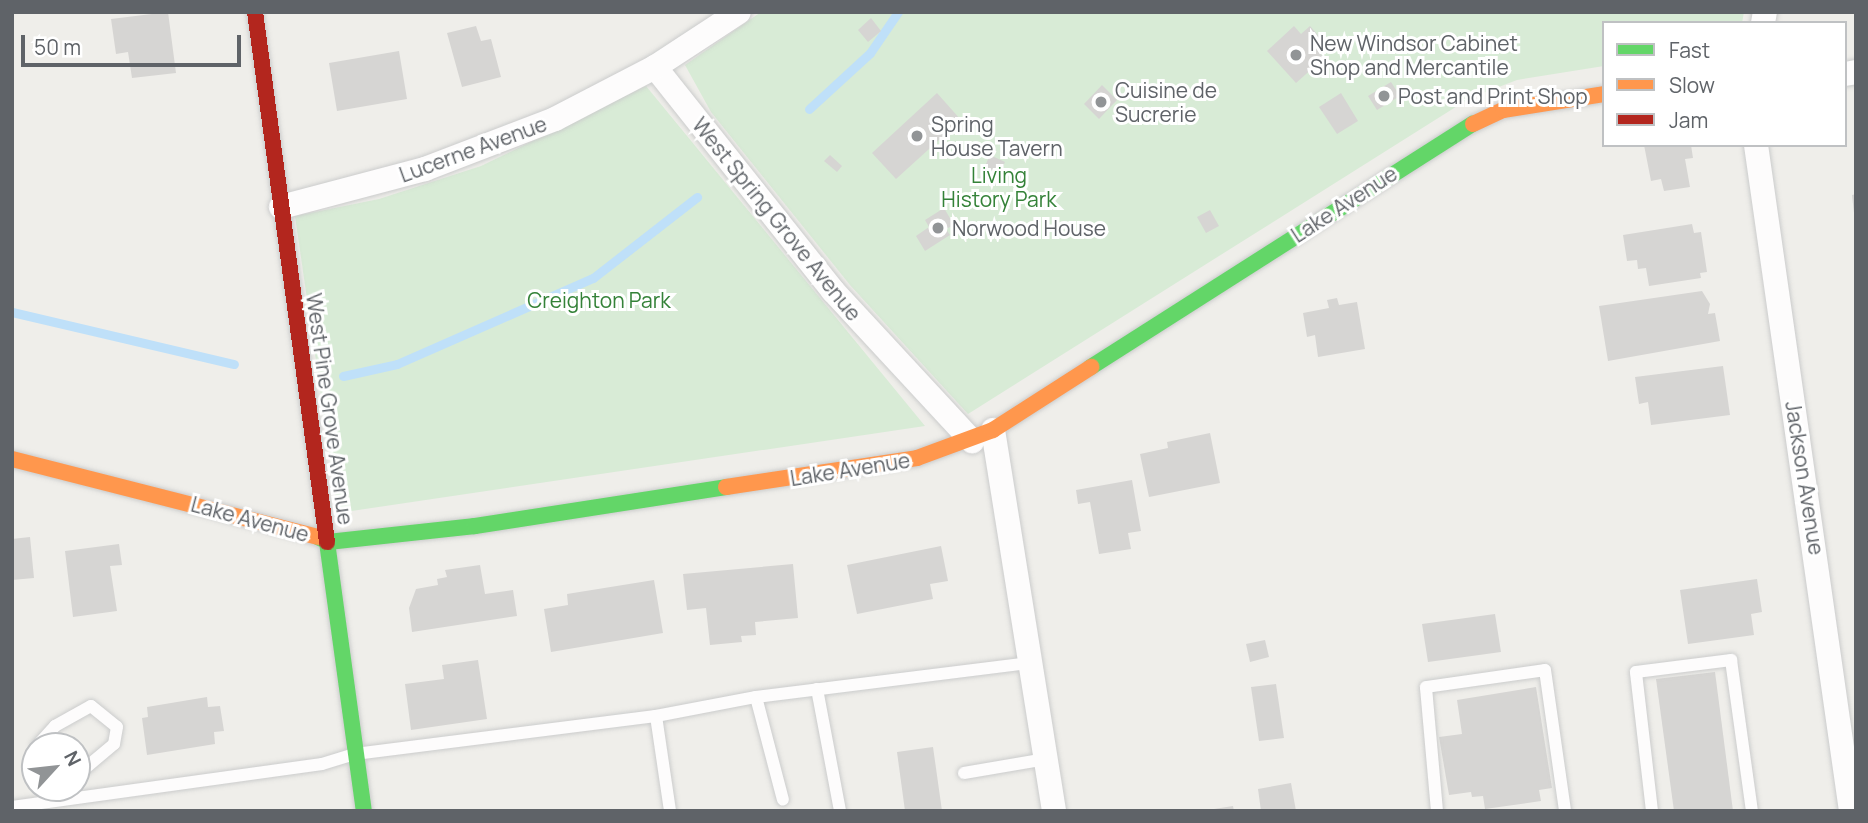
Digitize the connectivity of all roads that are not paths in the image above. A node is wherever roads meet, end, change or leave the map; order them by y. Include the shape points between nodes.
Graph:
1 (255, 12) edge
2 (739, 12) edge
3 (655, 67) junction
4 (1602, 94) edge
5 (1756, 147) edge
6 (281, 207) junction
7 (983, 435) junction
8 (12, 459) edge
9 (328, 542) junction
10 (1030, 663) junction
11 (817, 689) junction
12 (757, 697) junction
13 (656, 716) junction
14 (50, 732) edge
15 (355, 754) junction
16 (1046, 759) junction
17 (91, 763) edge
18 (964, 773) dead end
19 (91, 796) edge
20 (783, 800) dead end
21 (49, 802) edge
22 (12, 807) edge
23 (364, 811) edge
24 (670, 811) edge
25 (840, 811) edge
26 (1054, 811) edge
27 (1437, 811) edge
28 (1565, 811) edge
29 (1652, 811) edge
30 (1752, 811) edge
31 (1851, 811) edge

1 - 6 street, West Pine Grove Avenue
2 - 3 street
3 - 6 street, Lucerne Avenue via 491,146 425,169
3 - 7 street, West Spring Grove Avenue via 792,242
4 - 7 street, Lake Avenue via 1514,108 1469,126
5 - 31 street, Jackson Avenue
6 - 9 street, West Pine Grove Avenue
7 - 9 street, Lake Avenue via 917,458 475,526
7 - 10 street
8 - 9 street, Lake Avenue via 312,534
9 - 15 street, West Pine Grove Avenue
10 - 11 lane
10 - 16 street
11 - 12 lane
11 - 25 lane
12 - 13 lane
12 - 20 lane
13 - 15 lane
13 - 24 lane
14 - 17 lane via 91,706 117,727 114,744
15 - 19 lane via 322,764
15 - 23 street, West Pine Grove Avenue
16 - 18 lane
16 - 26 street
21 - 22 lane
27 - 28 lane via 1426,687 1545,670
29 - 30 lane via 1636,672 1731,660

